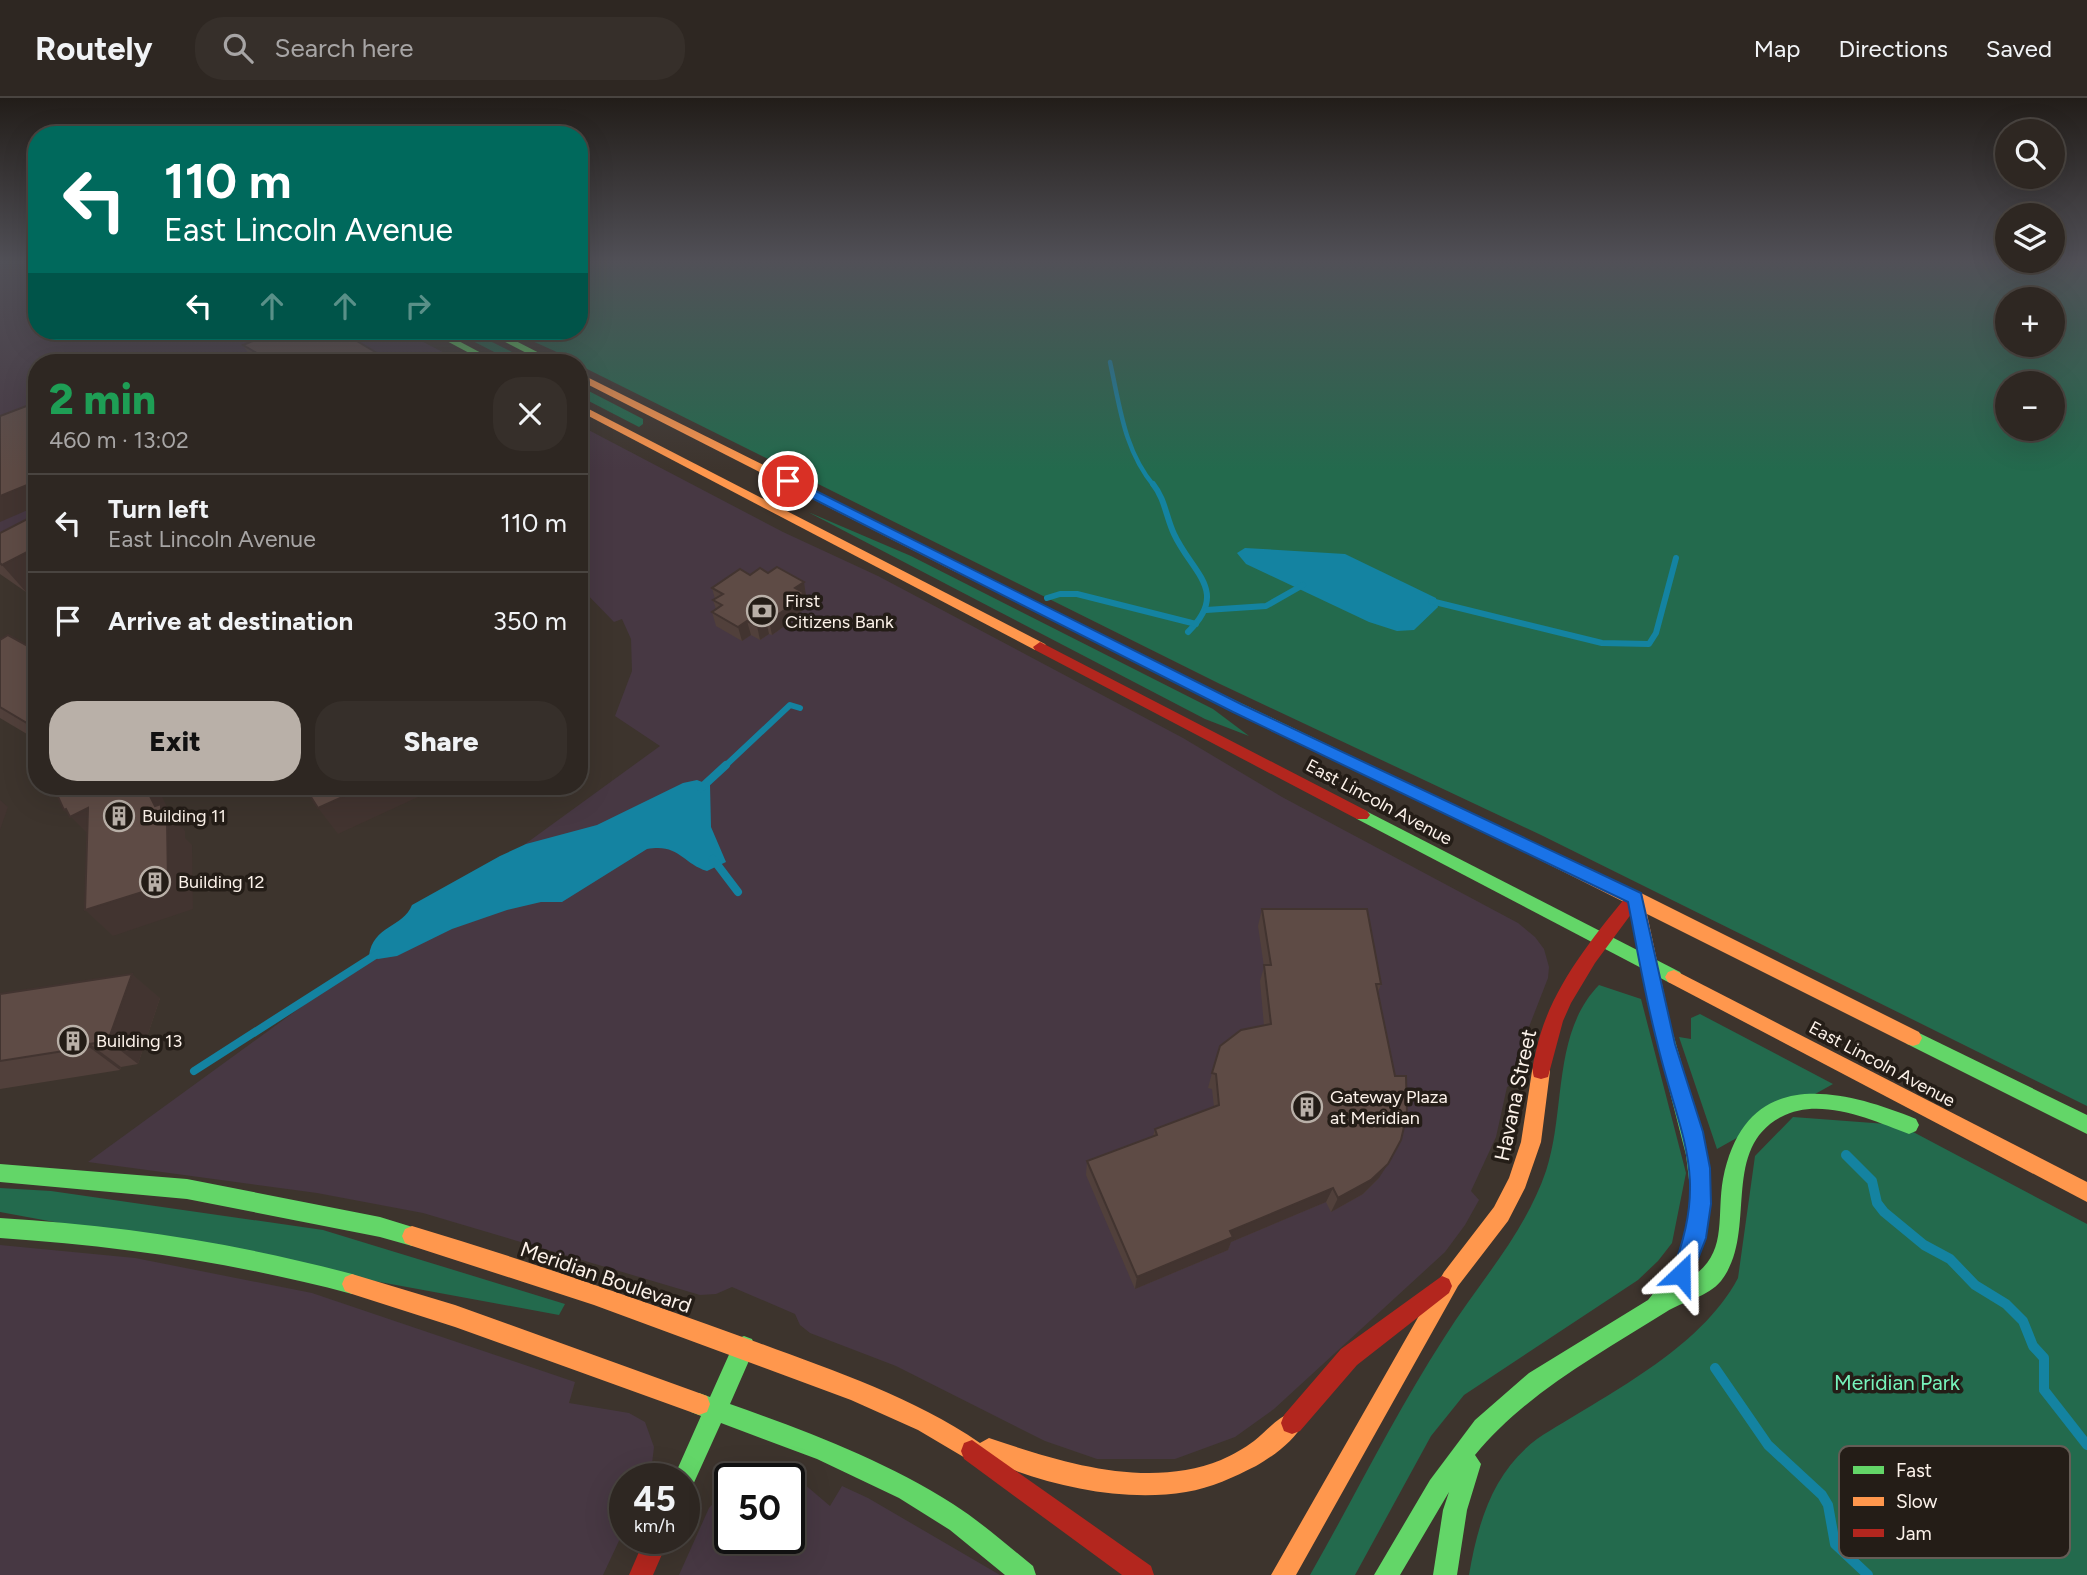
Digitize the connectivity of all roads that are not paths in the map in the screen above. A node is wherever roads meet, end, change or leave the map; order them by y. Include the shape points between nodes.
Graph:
1 (445, 340) edge
2 (507, 340) edge
3 (477, 354) edge
4 (536, 354) edge
5 (588, 381) edge
6 (588, 412) edge
7 (1635, 898) junction
8 (1601, 939) junction
9 (1649, 964) junction
10 (2087, 1125) edge
11 (1925, 1133) dead end
12 (0, 1173) edge
13 (2087, 1192) edge
14 (0, 1228) edge
15 (1451, 1279) junction
16 (1659, 1304) junction
17 (744, 1347) junction
18 (716, 1410) junction
19 (1483, 1426) junction
20 (943, 1430) junction
21 (691, 1463) edge
22 (650, 1554) edge
23 (641, 1575) edge
24 (1024, 1575) edge
25 (1142, 1575) edge
26 (1283, 1575) edge
27 (1386, 1575) edge
28 (1445, 1575) edge

1 - 3 main road
2 - 4 main road
5 - 7 main road, East Lincoln Avenue via 1238,709
6 - 8 main road, East Lincoln Avenue
7 - 8 main road, Havana Street
7 - 9 main road
7 - 10 main road, East Lincoln Avenue
8 - 9 main road, East Lincoln Avenue
8 - 15 main road, Havana Street via 1580,966 1553,1020 1534,1127 1518,1181 1492,1228
9 - 13 main road, East Lincoln Avenue
9 - 16 main road via 1666,1044 1695,1141 1702,1192 1691,1254
11 - 16 main road via 1876,1109 1844,1101 1800,1101 1772,1111 1750,1131 1739,1153 1731,1227 1718,1267 1713,1275
12 - 17 main road, Meridian Boulevard via 187,1189 380,1227 502,1263
14 - 18 main road via 125,1239 287,1267 453,1315
15 - 20 main road via 1353,1353 1265,1447 1213,1472 1157,1485 1105,1484 1071,1478
15 - 26 main road, Havana Street
16 - 19 main road via 1544,1377
17 - 18 main road
17 - 20 main road, Meridian Boulevard
18 - 21 main road
18 - 24 main road via 827,1453 909,1492 957,1521
19 - 27 main road via 1460,1454
19 - 28 main road via 1455,1510
20 - 25 main road, Meridian Boulevard
22 - 23 main road

